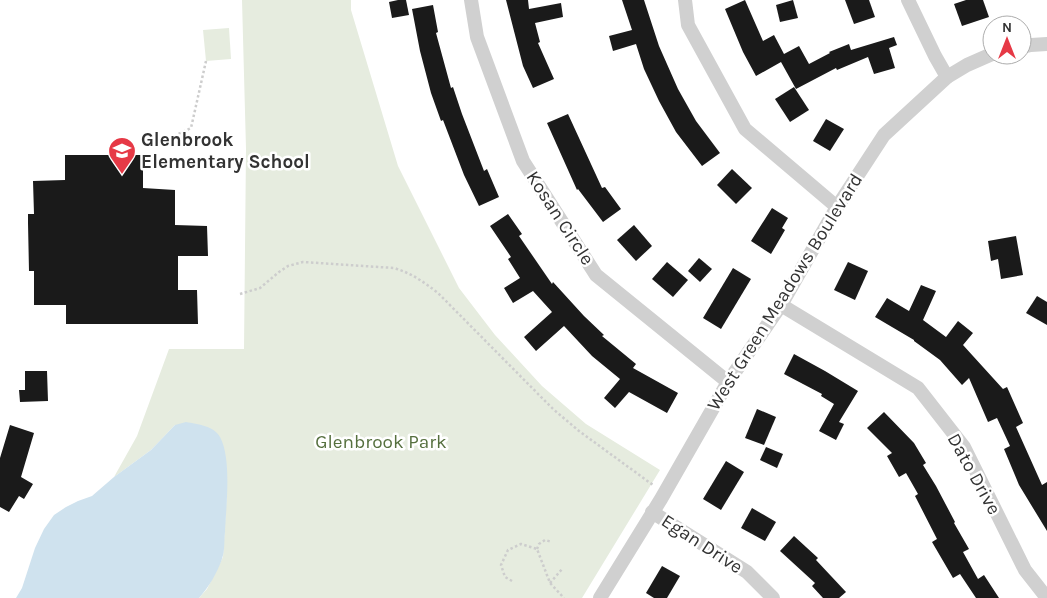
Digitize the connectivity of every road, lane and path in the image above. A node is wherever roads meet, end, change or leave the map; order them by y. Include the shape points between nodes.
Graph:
1 (471, 0) edge
2 (685, 0) edge
3 (908, 0) edge
4 (1047, 44) edge
5 (1032, 45) edge
6 (982, 58) edge
7 (206, 61) dead end
8 (947, 77) junction
9 (174, 136) dead end
10 (837, 207) junction
11 (240, 294) dead end
12 (781, 305) junction
13 (728, 382) junction
14 (661, 499) junction
15 (652, 512) junction
16 (552, 542) dead end
17 (537, 549) junction
18 (563, 568) dead end
19 (512, 581) dead end
20 (550, 583) junction
21 (564, 598) edge
22 (600, 598) edge
23 (773, 598) edge
24 (1047, 598) edge

1 - 13 street, Kosan Circle via 477,37 523,161 596,275
2 - 10 street via 688,26 744,129
3 - 8 street
4 - 5 street
6 - 8 street, West Green Meadows Boulevard
7 - 9 path via 190,128
8 - 10 street, West Green Meadows Boulevard via 884,135
10 - 12 street, West Green Meadows Boulevard
11 - 14 path via 260,288 288,266 303,262 394,268 407,272 438,293 553,409 652,485
12 - 13 street, West Green Meadows Boulevard
12 - 24 street, Dato Drive via 918,388 964,447 1025,570
13 - 14 street, West Green Meadows Boulevard
14 - 15 street, West Green Meadows Boulevard
15 - 22 street, West Green Meadows Boulevard
15 - 23 street, Egan Drive via 747,572
16 - 17 path via 545,540
17 - 19 path via 521,544 508,550 501,564 504,577
17 - 20 path
18 - 20 path
20 - 21 path

